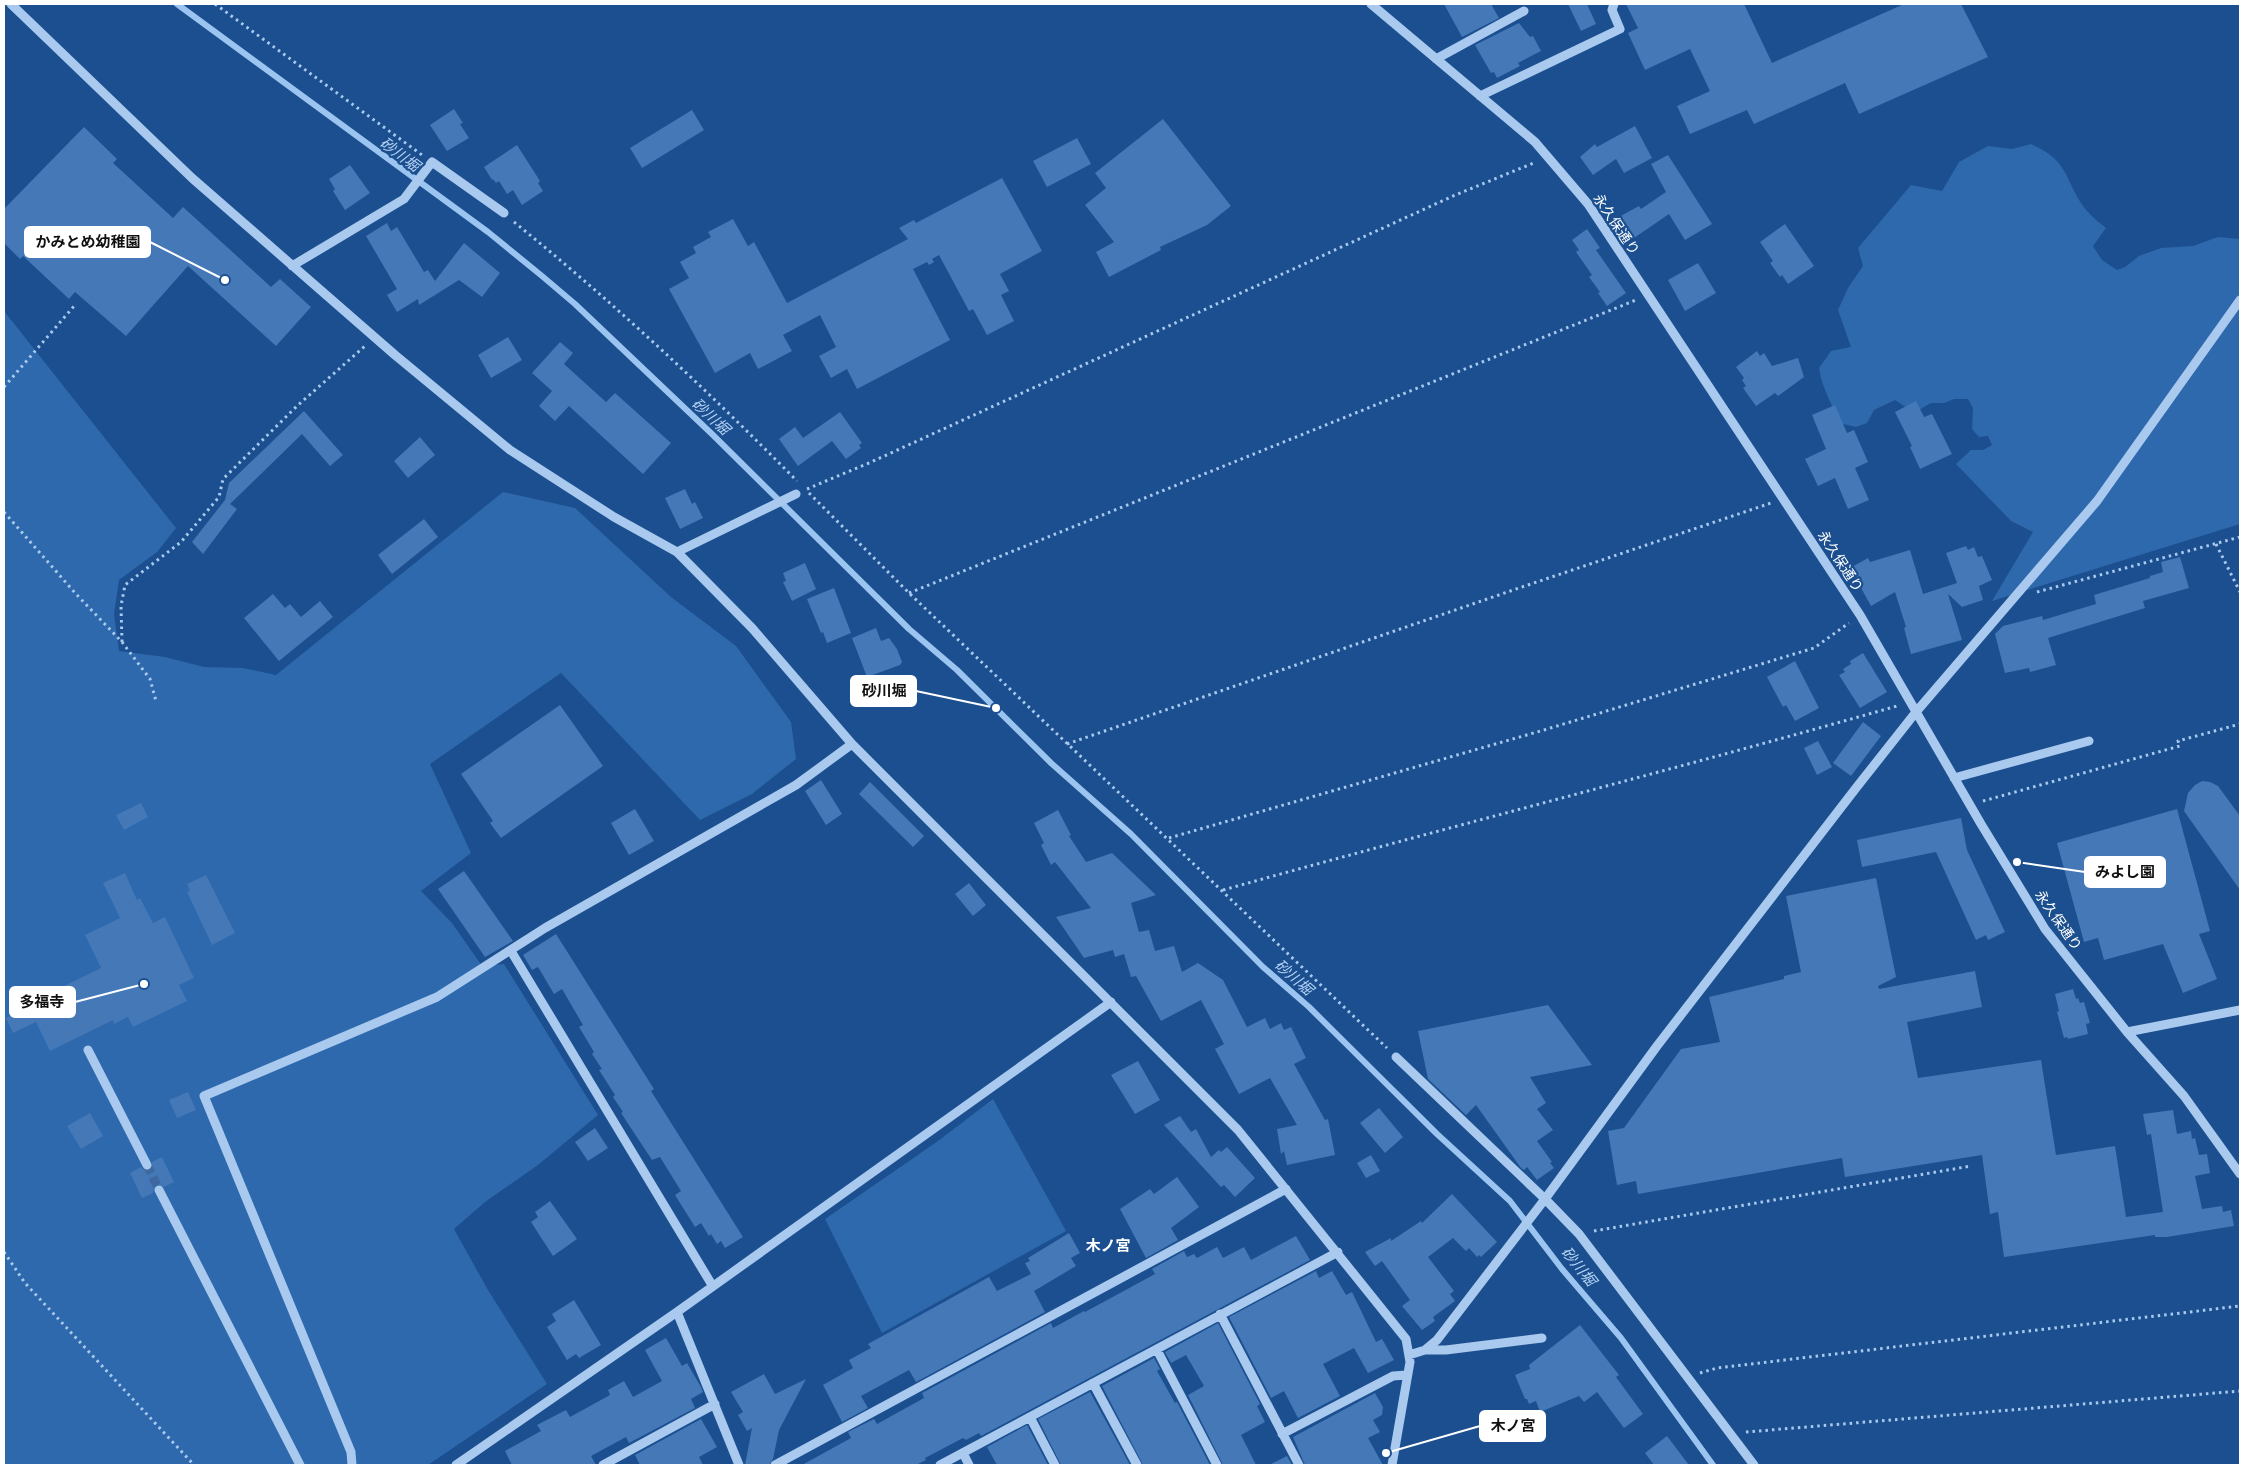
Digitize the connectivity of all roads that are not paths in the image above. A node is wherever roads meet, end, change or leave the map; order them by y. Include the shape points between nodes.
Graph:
1 (11, 4) edge
2 (1371, 4) edge
3 (1614, 4) edge
4 (1524, 11) dead end
5 (1436, 59) junction
6 (1480, 96) junction
7 (504, 213) road end
8 (292, 266) junction
9 (2240, 300) edge
10 (796, 494) road end
11 (677, 552) junction
12 (1916, 712) junction
13 (2089, 741) dead end
14 (852, 744) junction
15 (1954, 778) junction
16 (511, 951) junction
17 (1111, 1002) junction
18 (2240, 1010) edge
19 (2127, 1032) junction
20 (88, 1050) dead end
21 (1396, 1057) road end
22 (147, 1165) tunnel mouth
23 (2240, 1174) edge
24 (159, 1190) tunnel mouth
25 (1286, 1190) junction
26 (1543, 1202) junction
27 (1338, 1252) junction
28 (712, 1286) junction
29 (677, 1312) junction
30 (1220, 1314) junction
31 (1542, 1338) dead end
32 (1157, 1350) junction
33 (1425, 1350) junction
34 (1410, 1355) junction
35 (1407, 1374) junction
36 (1093, 1383) junction
37 (715, 1404) junction
38 (1030, 1418) junction
39 (1282, 1434) junction
40 (963, 1453) junction
41 (300, 1465) edge
42 (352, 1465) edge
43 (456, 1465) edge
44 (603, 1465) edge
45 (739, 1465) edge
46 (775, 1465) edge
47 (940, 1465) edge
48 (969, 1465) edge
49 (1055, 1465) edge
50 (1137, 1465) edge
51 (1217, 1465) edge
52 (1299, 1465) edge
53 (1392, 1465) edge
54 (1754, 1465) edge

1 - 8 street via 192,178
2 - 5 street, 永久保通り
3 - 6 street via 1612,10 1620,29
4 - 5 street
5 - 6 street, 永久保通り
6 - 12 street, 永久保通り via 1534,142 1588,204 1860,615
7 - 8 street via 432,162 404,199
8 - 11 street via 510,450 614,517
9 - 12 street via 2097,501
10 - 11 street
11 - 14 street via 752,628
12 - 15 street, 永久保通り
12 - 26 street via 1657,1046
13 - 15 street
14 - 16 street via 796,785 545,928
14 - 17 street
15 - 19 street, 永久保通り via 2045,929
16 - 28 street
16 - 42 street via 437,997 204,1096 351,1452
17 - 25 street via 1238,1130
17 - 28 street
18 - 19 street
19 - 23 street, 永久保通り via 2184,1096
20 - 22 street
21 - 26 street
24 - 41 street
25 - 27 street
25 - 46 street
26 - 33 street
26 - 54 street via 1579,1234
27 - 30 street
27 - 34 street via 1406,1339
28 - 29 street
29 - 37 street
29 - 43 street
30 - 32 street
30 - 39 street
31 - 33 street
32 - 36 street
32 - 51 street
33 - 34 street
34 - 35 street
35 - 39 street via 1393,1376
35 - 53 street
36 - 38 street
36 - 50 street
37 - 44 street
37 - 45 street
38 - 40 street
38 - 49 street
39 - 52 street
40 - 47 street
40 - 48 street

